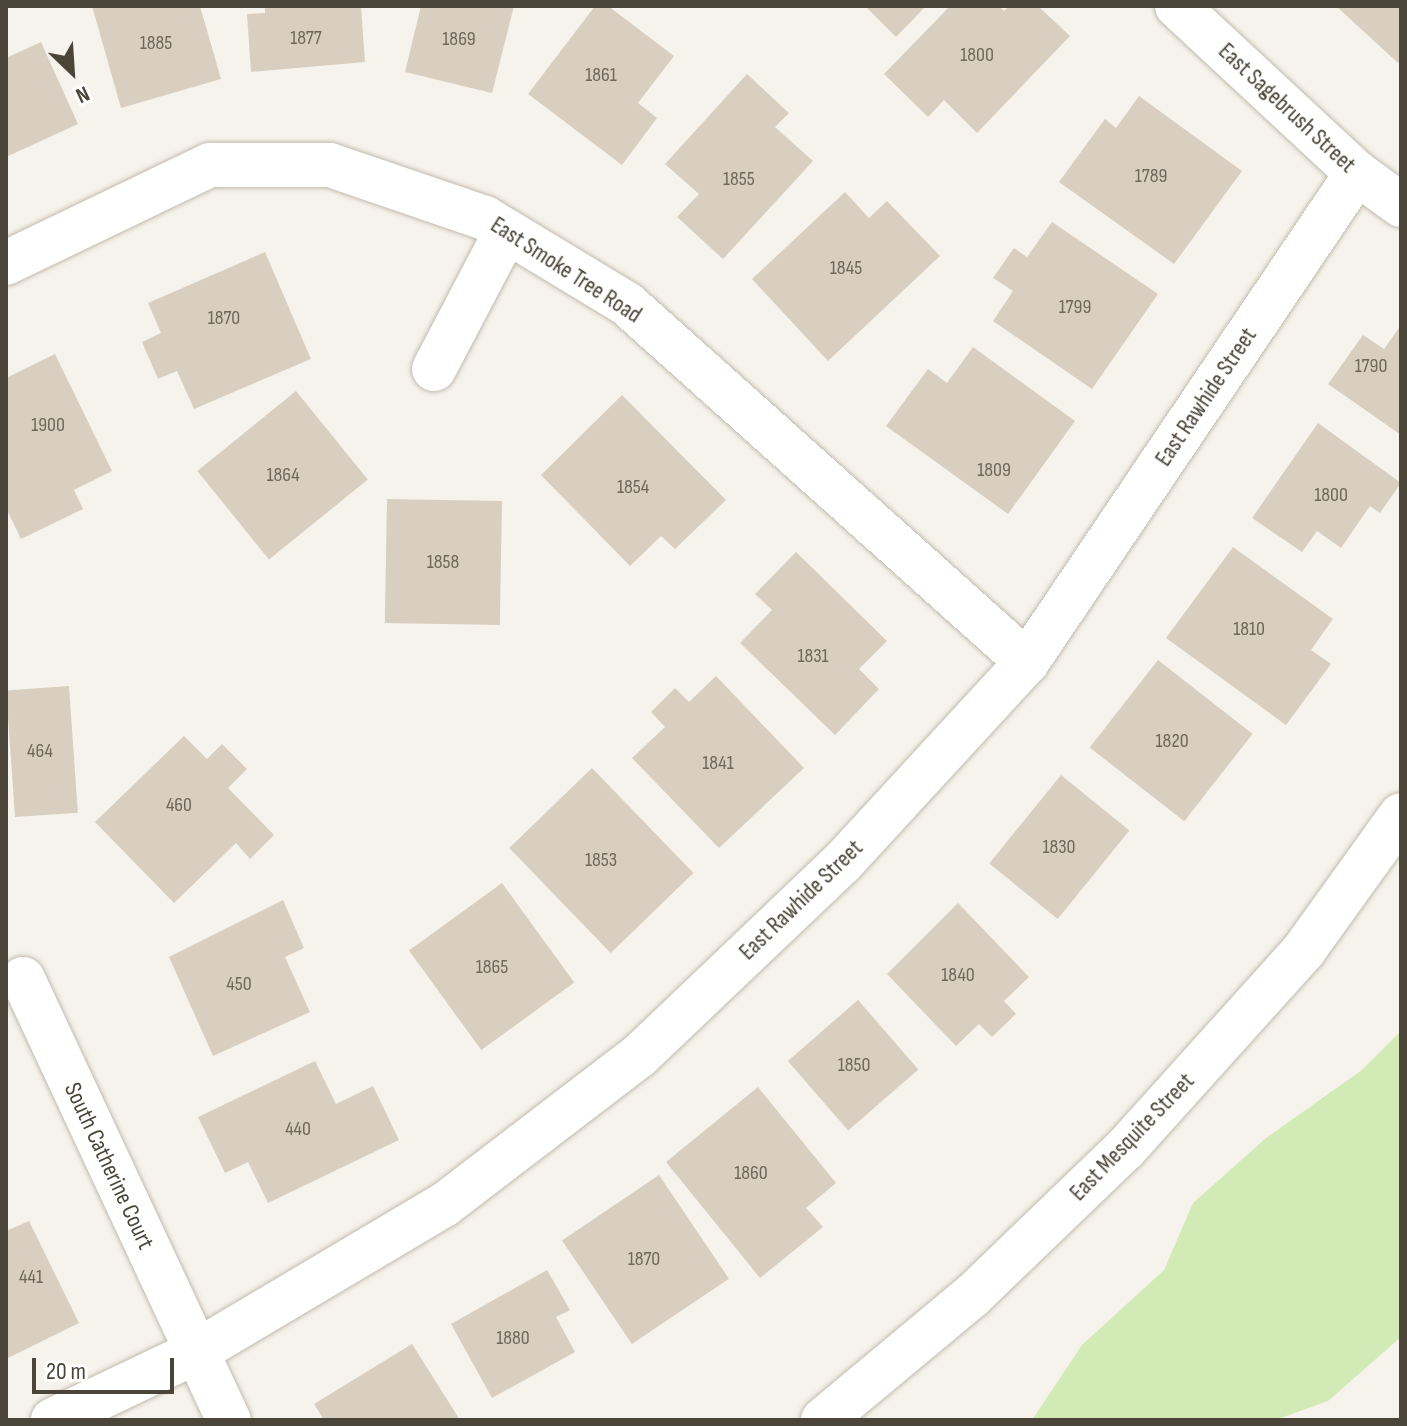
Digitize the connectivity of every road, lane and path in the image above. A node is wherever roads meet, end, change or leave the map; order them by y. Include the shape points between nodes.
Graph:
1 (1177, 6) edge
2 (1357, 173) junction
3 (1401, 205) edge
4 (506, 232) junction
5 (6, 263) edge
6 (434, 369) dead end
7 (1027, 662) junction
8 (1401, 815) edge
9 (23, 979) dead end
10 (196, 1352) junction
11 (53, 1420) edge
12 (229, 1420) edge
13 (823, 1420) edge

1 - 2 street, East Sagebrush Street
2 - 3 street, East Sagebrush Street
2 - 7 street, East Rawhide Street
4 - 5 street, East Smoke Tree Road via 485,218 330,165 210,165
4 - 6 street
4 - 7 street, East Smoke Tree Road via 627,304
7 - 10 street, East Rawhide Street via 842,863 639,1056 444,1205
8 - 13 street, East Mesquite Street via 1304,950 1125,1149 972,1296
9 - 10 street, South Catherine Court
10 - 11 street, East Rawhide Street
10 - 12 street, South Catherine Court

